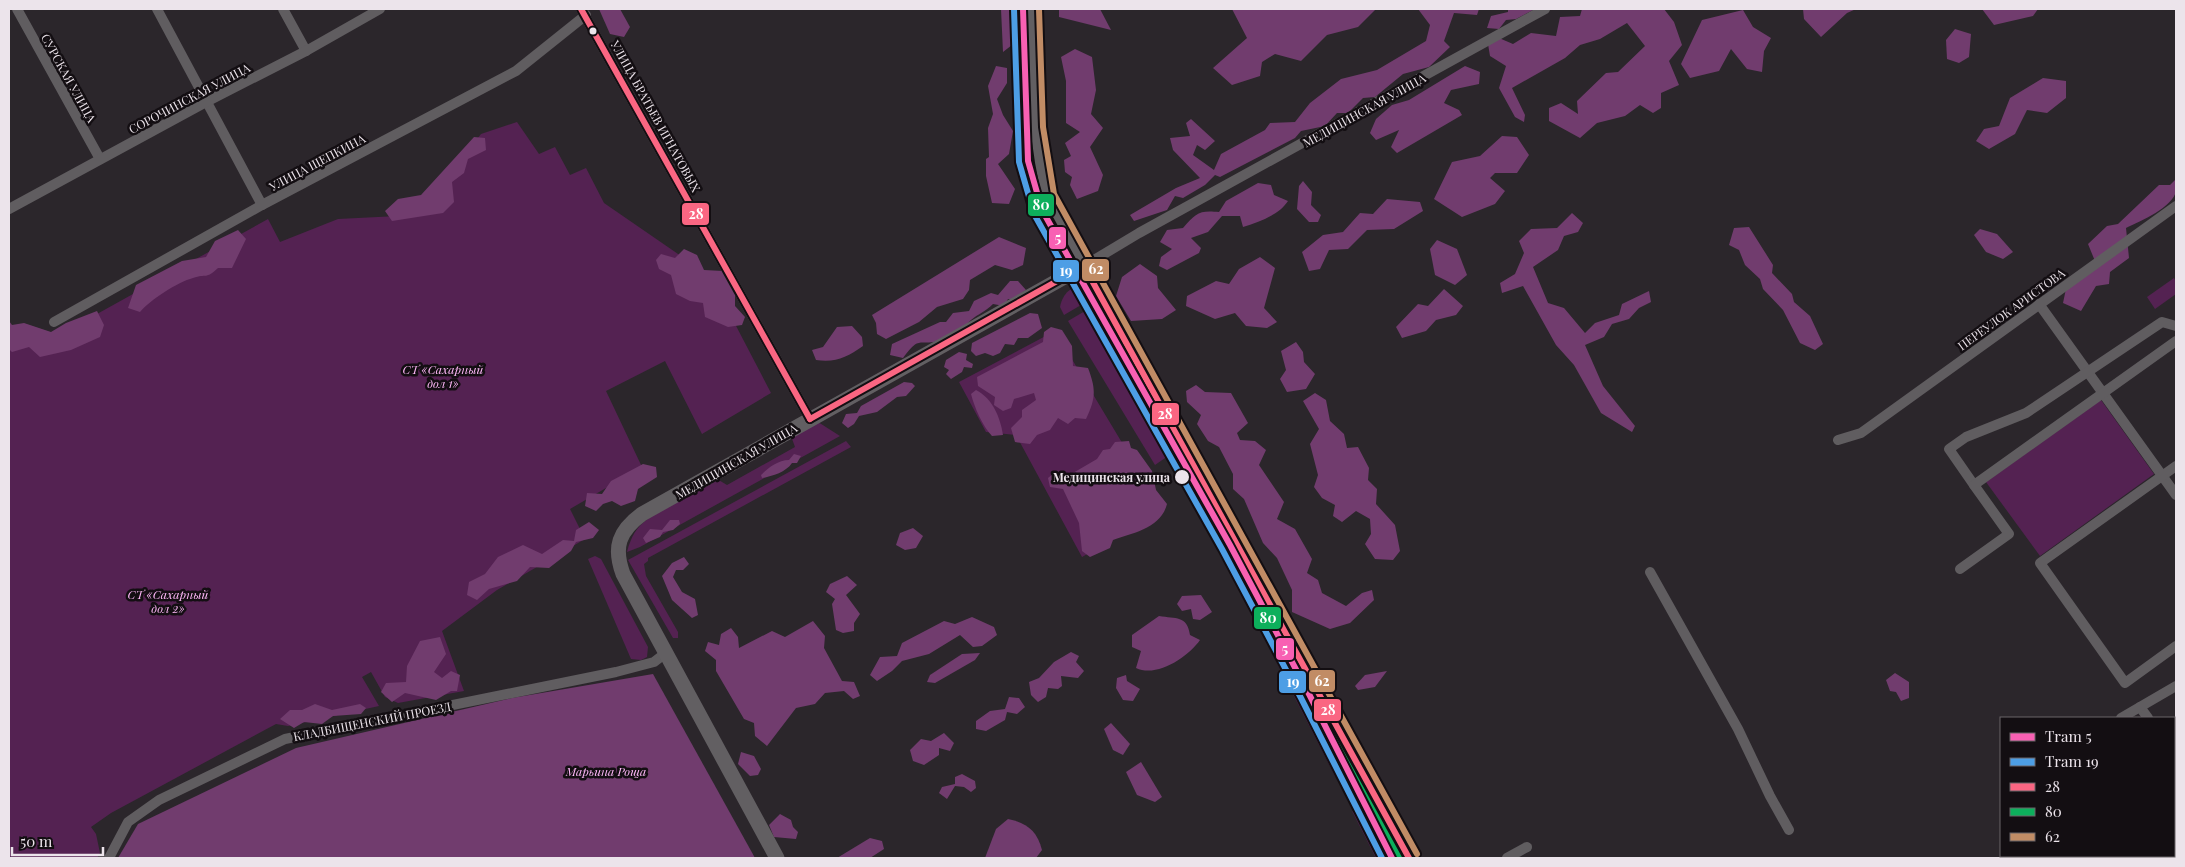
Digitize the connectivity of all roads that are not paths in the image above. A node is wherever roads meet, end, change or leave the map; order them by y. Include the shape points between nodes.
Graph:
1 (17, 9) edge
2 (156, 9) edge
3 (283, 9) edge
4 (380, 9) edge
5 (1030, 9) edge
6 (1545, 9) edge
7 (584, 12) edge
8 (306, 51) junction
9 (206, 102) junction
10 (100, 159) junction
11 (262, 205) junction
12 (2176, 206) edge
13 (9, 209) edge
14 (1084, 266) junction
15 (2039, 304) junction
16 (54, 322) dead end
17 (2176, 326) edge
18 (2176, 341) edge
19 (2088, 372) junction
20 (2103, 393) junction
21 (810, 419) junction
22 (1838, 440) dead end
23 (2176, 466) edge
24 (2162, 476) junction
25 (1974, 485) junction
26 (2176, 496) edge
27 (1960, 569) dead end
28 (1650, 572) dead end
29 (2176, 646) edge
30 (667, 652) junction
31 (2176, 686) edge
32 (2140, 707) junction
33 (2123, 717) edge
34 (2147, 717) edge
35 (1789, 830) dead end
36 (1527, 847) dead end
37 (109, 858) edge
38 (777, 858) edge
39 (1409, 858) edge
40 (1507, 858) edge

1 - 10 street, СУРСКАЯ УЛИЦА
2 - 9 street
3 - 8 street
4 - 8 street, СОРОЧИНСКАЯ УЛИЦА
5 - 14 street via 1034,126 1039,169 1046,197
6 - 14 street, МЕДИЦИНСКАЯ УЛИЦА via 1147,228
7 - 11 street, УЛИЦА ЩЕПКИНА via 516,71
7 - 21 street, УЛИЦА БРАТЬЕВ ИГНАТОВЫХ
8 - 9 street, СОРОЧИНСКАЯ УЛИЦА
9 - 10 street, СОРОЧИНСКАЯ УЛИЦА
9 - 11 street
10 - 13 street, СОРОЧИНСКАЯ УЛИЦА
11 - 16 street, УЛИЦА ЩЕПКИНА
12 - 15 street, ПЕРЕУЛОК АРИСТОВА
14 - 21 street, МЕДИЦИНСКАЯ УЛИЦА
14 - 39 street
15 - 19 street
15 - 22 street, ПЕРЕУЛОК АРИСТОВА via 1861,433
17 - 19 street via 2162,322
18 - 20 street
19 - 20 street
19 - 25 street via 2026,413 1966,437 1949,450
20 - 24 street
20 - 25 street
21 - 30 street, МЕДИЦИНСКАЯ УЛИЦА via 642,514 625,530 618,544 623,574
23 - 24 street
24 - 26 street
24 - 29 street via 2040,564 2125,683
25 - 27 street via 2010,534
28 - 35 street via 1738,729
30 - 37 street, КЛАДБИЩЕНСКИЙ ПРОЕЗД via 654,662 616,672 285,739 159,800 128,822
30 - 38 street
31 - 32 street
32 - 33 street
32 - 34 street
36 - 40 street

